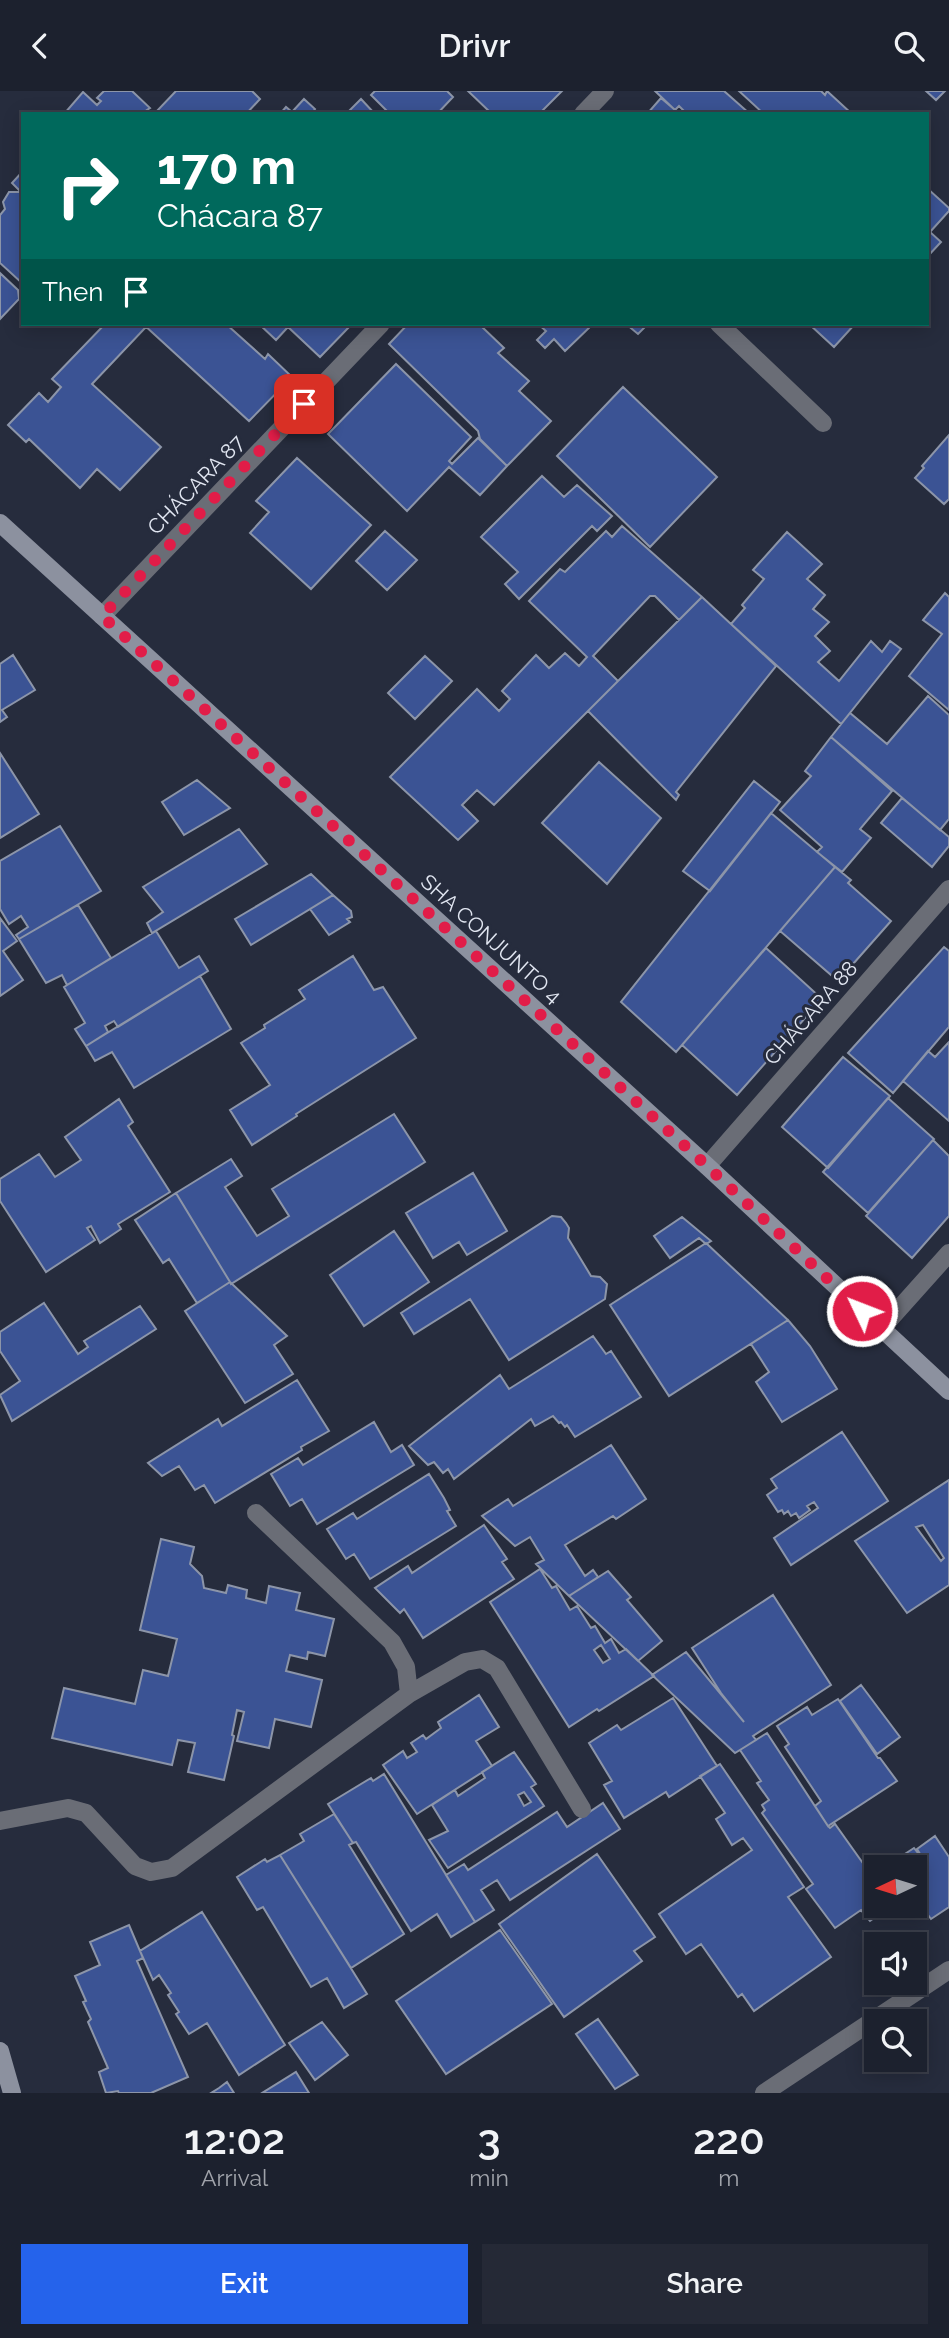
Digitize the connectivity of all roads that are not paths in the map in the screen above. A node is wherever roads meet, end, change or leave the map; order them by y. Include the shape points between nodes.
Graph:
1 (605, 91) edge
2 (585, 112) edge
3 (379, 326) edge
4 (721, 326) edge
5 (823, 423) dead end
6 (0, 523) edge
7 (102, 616) junction
8 (949, 889) edge
9 (707, 1166) junction
10 (949, 1253) edge
11 (881, 1329) junction
12 (949, 1391) edge
13 (256, 1513) dead end
14 (409, 1694) junction
15 (582, 1809) dead end
16 (0, 1821) edge
17 (949, 1970) edge
18 (0, 2051) edge
19 (12, 2093) edge
20 (764, 2093) edge

1 - 2 street
3 - 7 street, CHÁCARA 87
4 - 5 street
6 - 7 street, SHA CONJUNTO 4
7 - 9 street, SHA CONJUNTO 4
8 - 9 street, CHÁCARA 88
9 - 11 street, SHA CONJUNTO 4
10 - 11 street
11 - 12 street, SHA CONJUNTO 4
13 - 14 street via 393,1642 406,1667
14 - 15 street via 465,1662 482,1659 497,1668
14 - 16 street via 172,1868 151,1872 135,1866 86,1813 68,1808
17 - 20 street
18 - 19 street

